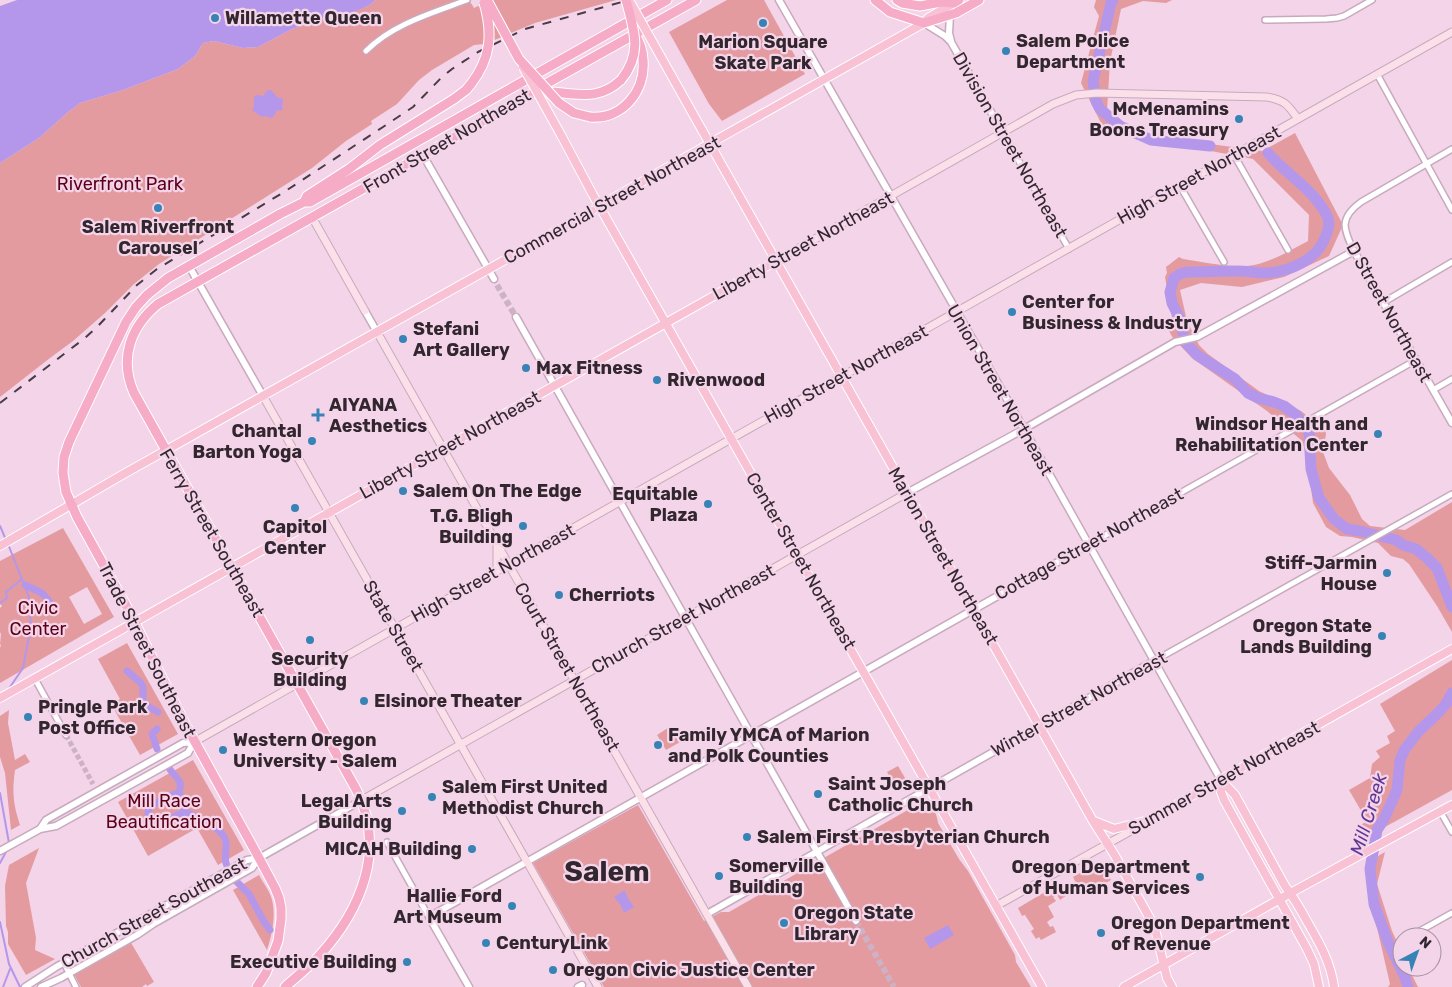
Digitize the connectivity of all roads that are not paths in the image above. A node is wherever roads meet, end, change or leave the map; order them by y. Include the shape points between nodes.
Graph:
1 (467, 0) edge
2 (483, 0) edge
3 (487, 0) edge
4 (628, 0) edge
5 (667, 0) edge
6 (696, 0) edge
7 (779, 0) edge
8 (875, 0) edge
9 (897, 0) edge
10 (979, 0) edge
11 (1372, 0) edge
12 (956, 1) edge
13 (950, 15) junction
14 (1265, 20) dead end
15 (924, 23) junction
16 (1452, 32) edge
17 (635, 34) junction
18 (951, 42) junction
19 (366, 51) dead end
20 (519, 59) junction
21 (1377, 74) junction
22 (824, 80) junction
23 (533, 93) junction
24 (1298, 119) junction
25 (1003, 133) junction
26 (710, 144) junction
27 (1452, 150) edge
28 (423, 155) junction
29 (1234, 155) junction
30 (1426, 164) junction
31 (1180, 186) junction
32 (890, 196) junction
33 (304, 202) junction
34 (600, 206) junction
35 (1452, 210) edge
36 (592, 211) joint
37 (312, 217) junction
38 (1069, 249) junction
39 (1288, 250) dead end
40 (1354, 251) junction
41 (776, 261) junction
42 (1224, 262) dead end
43 (1452, 262) edge
44 (189, 266) junction
45 (488, 269) junction
46 (198, 282) junction
47 (496, 282) tunnel mouth
48 (1384, 302) junction
49 (365, 311) joint
50 (956, 312) junction
51 (516, 316) tunnel mouth
52 (666, 323) junction
53 (377, 332) junction
54 (1416, 360) junction
55 (841, 377) junction
56 (1452, 379) edge
57 (554, 386) junction
58 (1433, 390) junction
59 (263, 396) junction
60 (1452, 423) edge
61 (1024, 429) junction
62 (72, 434) joint
63 (731, 439) junction
64 (443, 448) junction
65 (165, 451) junction
66 (66, 492) junction
67 (907, 493) junction
68 (1452, 494) edge
69 (620, 502) junction
70 (71, 504) junction
71 (57, 513) junction
72 (329, 513) junction
73 (496, 542) junction
74 (1088, 545) junction
75 (0, 546) edge
76 (797, 555) junction
77 (509, 564) junction
78 (232, 568) junction
79 (497, 571) junction
80 (973, 610) junction
81 (686, 618) junction
82 (135, 622) junction
83 (395, 629) junction
84 (1452, 650) edge
85 (1154, 661) junction
86 (863, 672) junction
87 (35, 679) junction
88 (574, 680) junction
89 (297, 684) junction
90 (0, 698) edge
91 (1039, 726) junction
92 (752, 734) junction
93 (66, 735) tunnel mouth
94 (194, 742) junction
95 (460, 744) junction
96 (1221, 780) junction
97 (93, 784) tunnel mouth
98 (929, 788) junction
99 (97, 791) junction
100 (641, 798) junction
101 (362, 800) junction
102 (1452, 804) edge
103 (1440, 811) junction
104 (1149, 820) junction
105 (1093, 821) junction
106 (40, 829) junction
107 (1452, 832) edge
108 (1247, 840) junction
109 (387, 842) dead end
110 (1108, 844) junction
111 (0, 852) edge
112 (817, 852) junction
113 (259, 858) junction
114 (527, 862) junction
115 (1273, 864) junction
116 (1290, 893) junction
117 (1279, 899) junction
118 (996, 906) junction
119 (1452, 913) edge
120 (707, 914) junction
121 (429, 916) junction
122 (856, 921) tunnel mouth
123 (1427, 927) edge
124 (64, 963) junction
125 (1163, 965) junction
126 (68, 974) junction
127 (593, 979) junction
128 (580, 986) edge
129 (25, 987) edge
130 (41, 987) edge
131 (76, 987) edge
132 (257, 987) edge
133 (285, 987) edge
134 (469, 987) edge
135 (598, 987) edge
136 (748, 987) edge
137 (1042, 987) edge
138 (1124, 987) edge
139 (1172, 987) edge
140 (1319, 987) edge
141 (1334, 987) edge

1 - 19 street via 400,27
2 - 33 highway, bridge via 490,41 482,68 466,90 380,145 307,196
3 - 20 highway, bridge
4 - 23 highway, bridge via 634,58 621,80 607,90 590,95
4 - 26 main road, Marion Street Northeast, bridge
5 - 33 highway, Front Street Northeast via 310,202
6 - 17 highway, Front Street Northeast
7 - 22 street, Union Street Northeast
8 - 15 highway via 890,12
9 - 12 highway via 920,6
10 - 13 highway
11 - 14 street via 1337,18
12 - 15 main road, Commercial Street Northeast
13 - 15 highway
13 - 18 street
15 - 18 street
15 - 22 main road, Commercial Street Northeast
16 - 21 main road, High Street Northeast
17 - 20 highway, bridge via 644,65 641,81 627,104 614,114 590,117 574,113 559,103
17 - 23 highway, Front Street Northeast
18 - 25 street, Division Street Northeast
20 - 34 main road, Center Street Northeast, bridge
21 - 24 main road, High Street Northeast
21 - 30 street
22 - 26 main road, Commercial Street Northeast
22 - 32 street, Union Street Northeast
23 - 28 highway, Front Street Northeast
24 - 25 main road, Liberty Street Northeast via 1284,101 1267,96 1084,94 1053,104
24 - 29 main road, High Street Northeast
25 - 32 main road, Liberty Street Northeast
25 - 38 street, Division Street Northeast
26 - 34 main road, Commercial Street Northeast
26 - 41 main road, Marion Street Northeast
27 - 30 street
28 - 37 highway, Front Street Northeast
28 - 45 street
29 - 31 main road, High Street Northeast
29 - 39 street
30 - 35 street
30 - 40 street, D Street Northeast via 1348,213 1345,233
31 - 38 main road, High Street Northeast
31 - 42 street
32 - 41 main road, Liberty Street Northeast
32 - 50 street, Union Street Northeast
33 - 44 highway, Front Street Northeast
34 - 36 main road, Commercial Street Northeast
34 - 52 main road, Center Street Northeast
36 - 45 main road, Commercial Street Northeast
37 - 46 highway, Front Street Northeast
37 - 49 main road, Court Street Northeast
38 - 50 main road, High Street Northeast
40 - 48 street, D Street Northeast
40 - 61 street, Church Street Northeast via 1197,337 1175,342
41 - 52 main road, Liberty Street Northeast
41 - 55 main road, Marion Street Northeast
43 - 48 street
44 - 46 street, State Street
44 - 62 highway, Front Street Northeast via 158,284 136,307
45 - 47 street
45 - 53 main road, Commercial Street Northeast
46 - 59 street, State Street
46 - 65 highway, Ferry Street Southeast via 148,312 134,333 127,359 130,385
48 - 54 street, D Street Northeast
49 - 53 street, Court Street Northeast
50 - 55 main road, High Street Northeast
50 - 61 street, Union Street Northeast
51 - 57 street
52 - 57 main road, Liberty Street Northeast
52 - 63 main road, Center Street Northeast
53 - 59 main road, Commercial Street Northeast
53 - 64 main road, Court Street Northeast
54 - 58 street, D Street Northeast
54 - 74 street, Cottage Street Northeast
55 - 63 main road, High Street Northeast
55 - 67 main road, Marion Street Northeast
56 - 58 street
57 - 64 main road, Liberty Street Northeast
57 - 69 street
58 - 60 street, D Street Northeast
59 - 65 main road, Commercial Street Northeast
59 - 72 main road, State Street
61 - 67 street, Church Street Northeast
61 - 74 street, Union Street Northeast
62 - 66 highway, Trade Street Southeast via 64,457
63 - 69 main road, High Street Northeast
63 - 76 main road, Center Street Northeast
64 - 72 main road, Liberty Street Northeast
64 - 73 main road, Court Street Northeast
65 - 70 main road, Commercial Street Northeast
65 - 78 highway, Ferry Street Southeast
66 - 70 highway, Trade Street Southeast
66 - 71 main road
67 - 76 main road, Church Street Northeast
67 - 80 main road, Marion Street Northeast
68 - 85 street, Winter Street Northeast
69 - 77 main road, High Street Northeast
69 - 81 street
70 - 71 main road, Commercial Street Northeast
70 - 82 highway, Trade Street Southeast
71 - 75 main road, Commercial Street Northeast
72 - 78 main road, Liberty Street Northeast
72 - 83 main road, State Street
73 - 77 main road, Court Street Northeast
73 - 79 main road
74 - 80 street, Cottage Street Northeast
74 - 85 street, Union Street Northeast
76 - 81 main road, Church Street Northeast
76 - 86 main road, Center Street Northeast
77 - 79 main road, High Street Northeast
77 - 88 main road, Court Street Northeast
78 - 82 main road, Liberty Street Northeast
78 - 89 highway, Ferry Street Southeast
79 - 83 main road, High Street Northeast
80 - 86 street, Cottage Street Northeast
80 - 91 main road, Marion Street Northeast
81 - 88 main road, Church Street Northeast
81 - 92 street
82 - 87 main road, Liberty Street Northeast
82 - 94 highway, Trade Street Southeast
83 - 89 main road, High Street Northeast
83 - 95 main road, State Street
84 - 96 main road, Summer Street Northeast
85 - 91 street, Winter Street Northeast
85 - 96 street, Union Street Northeast
86 - 92 street, Cottage Street Northeast
86 - 98 main road, Center Street Northeast
87 - 90 main road, Liberty Street Northeast
87 - 93 street
88 - 95 main road, Church Street Northeast
88 - 100 main road, Court Street Northeast
89 - 94 main road, High Street Northeast
89 - 101 highway, Ferry Street Southeast
91 - 98 street, Winter Street Northeast
91 - 105 main road, Marion Street Northeast
92 - 100 street, Cottage Street Northeast
92 - 112 street
94 - 99 street via 183,743
94 - 106 street via 188,753 56,826
94 - 113 highway, Trade Street Southeast
95 - 101 main road, Church Street Southeast
95 - 114 main road, State Street
96 - 104 main road, Summer Street Northeast
96 - 108 main road, Union Street Northeast via 1224,800
96 - 115 main road, Union Street Northeast via 1235,795
97 - 99 street
98 - 112 street, Winter Street Northeast
98 - 118 main road, Center Street Northeast
99 - 106 street via 52,816
100 - 114 street, Cottage Street Northeast
100 - 120 main road, Court Street Northeast
101 - 113 street, Church Street Southeast
101 - 133 highway, Ferry Street Southeast via 370,834 368,867 362,889 340,931 318,957
102 - 103 main road
103 - 107 street
103 - 116 main road
104 - 105 main road via 1114,828
104 - 110 main road, Summer Street Northeast
105 - 110 main road, Marion Street Northeast
106 - 111 street
108 - 115 main road via 1254,840 1265,858
108 - 117 main road, Union Street Northeast
109 - 121 street
110 - 118 main road, Summer Street Northeast
110 - 125 main road, Marion Street Northeast via 1153,924
112 - 120 street, Winter Street Northeast
112 - 122 street
113 - 124 street, Church Street Southeast via 247,860
113 - 126 street, Church Street Southeast via 252,868
113 - 132 highway, Trade Street Southeast via 279,898 281,914 275,950
114 - 121 street, Cottage Street Northeast
114 - 127 main road, State Street
115 - 116 main road, Union Street Northeast
116 - 117 main road
116 - 141 main road, Union Street Northeast via 1323,949
117 - 125 main road
117 - 140 main road, Union Street Northeast via 1310,957
118 - 137 main road, Center Street Northeast
119 - 123 street
120 - 136 main road, Court Street Northeast
121 - 134 street
124 - 126 street
124 - 129 street, Church Street Southeast
125 - 138 main road
125 - 139 main road, Marion Street Northeast
126 - 130 street, Church Street Southeast
126 - 131 street
127 - 128 street
127 - 135 main road, State Street

